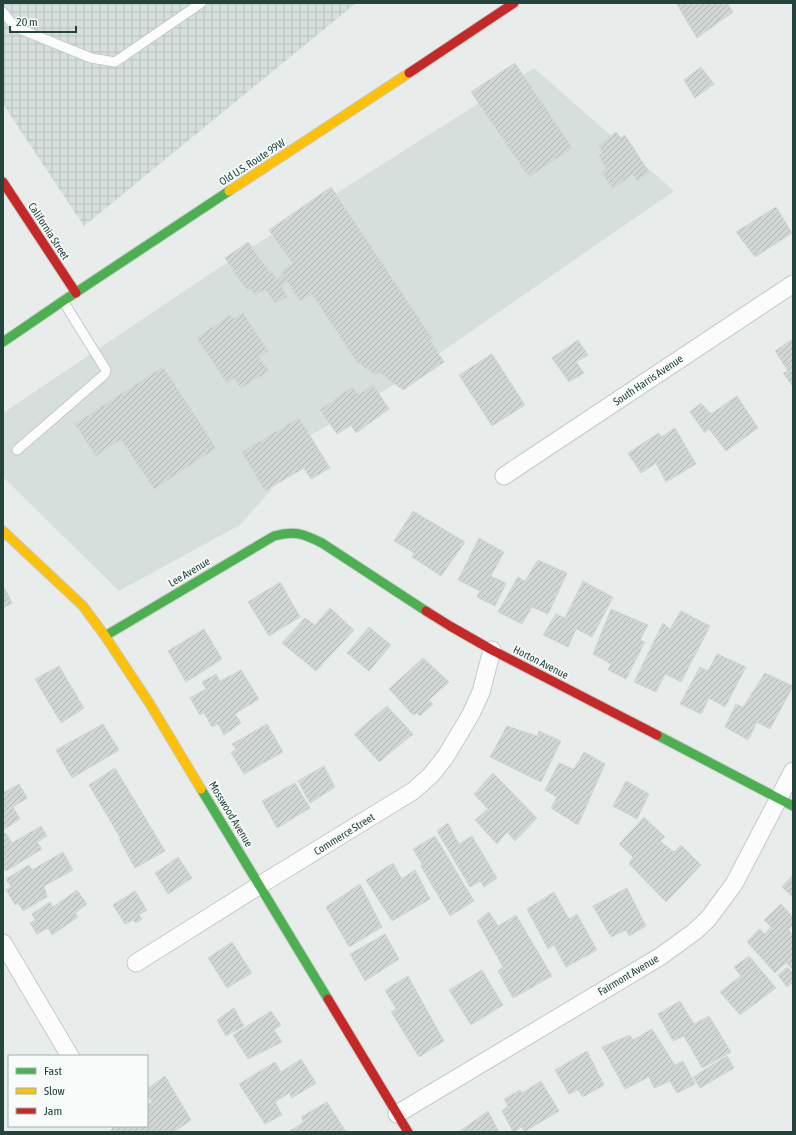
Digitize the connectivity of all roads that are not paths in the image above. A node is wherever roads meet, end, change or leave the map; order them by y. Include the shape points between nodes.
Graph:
1 (201, 3) edge
2 (514, 3) edge
3 (3, 12) edge
4 (3, 182) edge
5 (793, 284) edge
6 (76, 293) junction
7 (63, 301) junction
8 (3, 342) edge
9 (17, 450) dead end
10 (504, 476) dead end
11 (3, 531) edge
12 (285, 532) joint
13 (105, 636) junction
14 (492, 650) junction
15 (793, 771) edge
16 (786, 802) edge
17 (260, 885) junction
18 (3, 943) edge
19 (136, 964) dead end
20 (69, 1055) edge
21 (397, 1114) junction
22 (408, 1132) edge

1 - 3 lane via 115,62 91,58 15,27
2 - 6 street, Old U.S. Route 99W
4 - 6 street, California Street
5 - 10 street, South Harris Avenue
6 - 7 street, Old U.S. Route 99W
7 - 8 street, Old U.S. Route 99W
7 - 9 lane via 102,362 105,374
11 - 13 street, Mosswood Avenue via 82,606
12 - 13 street, Lee Avenue via 274,536
12 - 14 street, Horton Avenue via 304,534 322,543 450,626
13 - 17 street, Mosswood Avenue via 150,704
14 - 16 street, Horton Avenue
14 - 17 street, Commerce Street via 481,692 471,714 446,756 431,775 413,791
15 - 16 street, Fairmont Avenue
16 - 21 street, Fairmont Avenue via 734,884 708,919 694,932 661,956
17 - 19 street, Commerce Street
17 - 21 street, Mosswood Avenue
18 - 20 street
21 - 22 street, Mosswood Avenue

